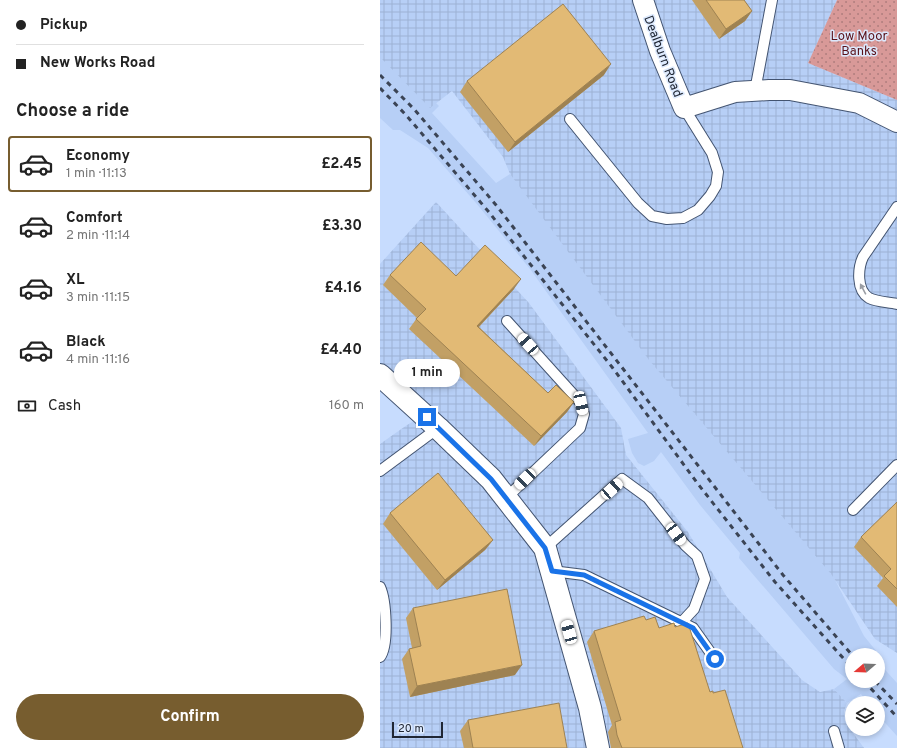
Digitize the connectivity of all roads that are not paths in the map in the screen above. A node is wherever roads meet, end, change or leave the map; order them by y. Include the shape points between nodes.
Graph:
1 (643, 0) edge
2 (772, 0) edge
3 (755, 91) junction
4 (684, 108) junction
5 (570, 120) dead end
6 (897, 122) edge
7 (897, 207) edge
8 (897, 304) edge
9 (507, 321) dead end
10 (380, 375) edge
11 (438, 428) junction
12 (897, 465) edge
13 (380, 471) edge
14 (506, 498) junction
15 (853, 510) dead end
16 (545, 548) junction
17 (552, 571) junction
18 (380, 587) edge
19 (681, 623) junction
20 (380, 657) edge
21 (715, 659) dead end
22 (834, 731) dead end
23 (598, 748) edge
24 (838, 748) edge

1 - 4 street, Dealburn Road via 660,51
2 - 3 lane
3 - 4 street, Dealburn Road via 736,92
3 - 6 street, Dealburn Road via 790,90 859,103
4 - 5 lane via 712,153 718,172 716,186 710,196 698,210 683,218 667,219 652,216 647,212
8 -> 7 lane via 870,298 859,280 863,257
9 - 14 lane via 581,403 584,414 580,428
10 - 11 street
11 - 13 lane
11 - 14 street via 491,479
12 - 15 lane
14 - 16 street
16 - 17 street
16 - 19 lane via 622,479 648,498 685,545 697,556 705,579 694,609
17 - 19 lane via 584,575
17 - 23 street via 590,708
18 - 20 lane via 385,603 385,643
19 - 21 lane via 693,628
22 - 24 lane

